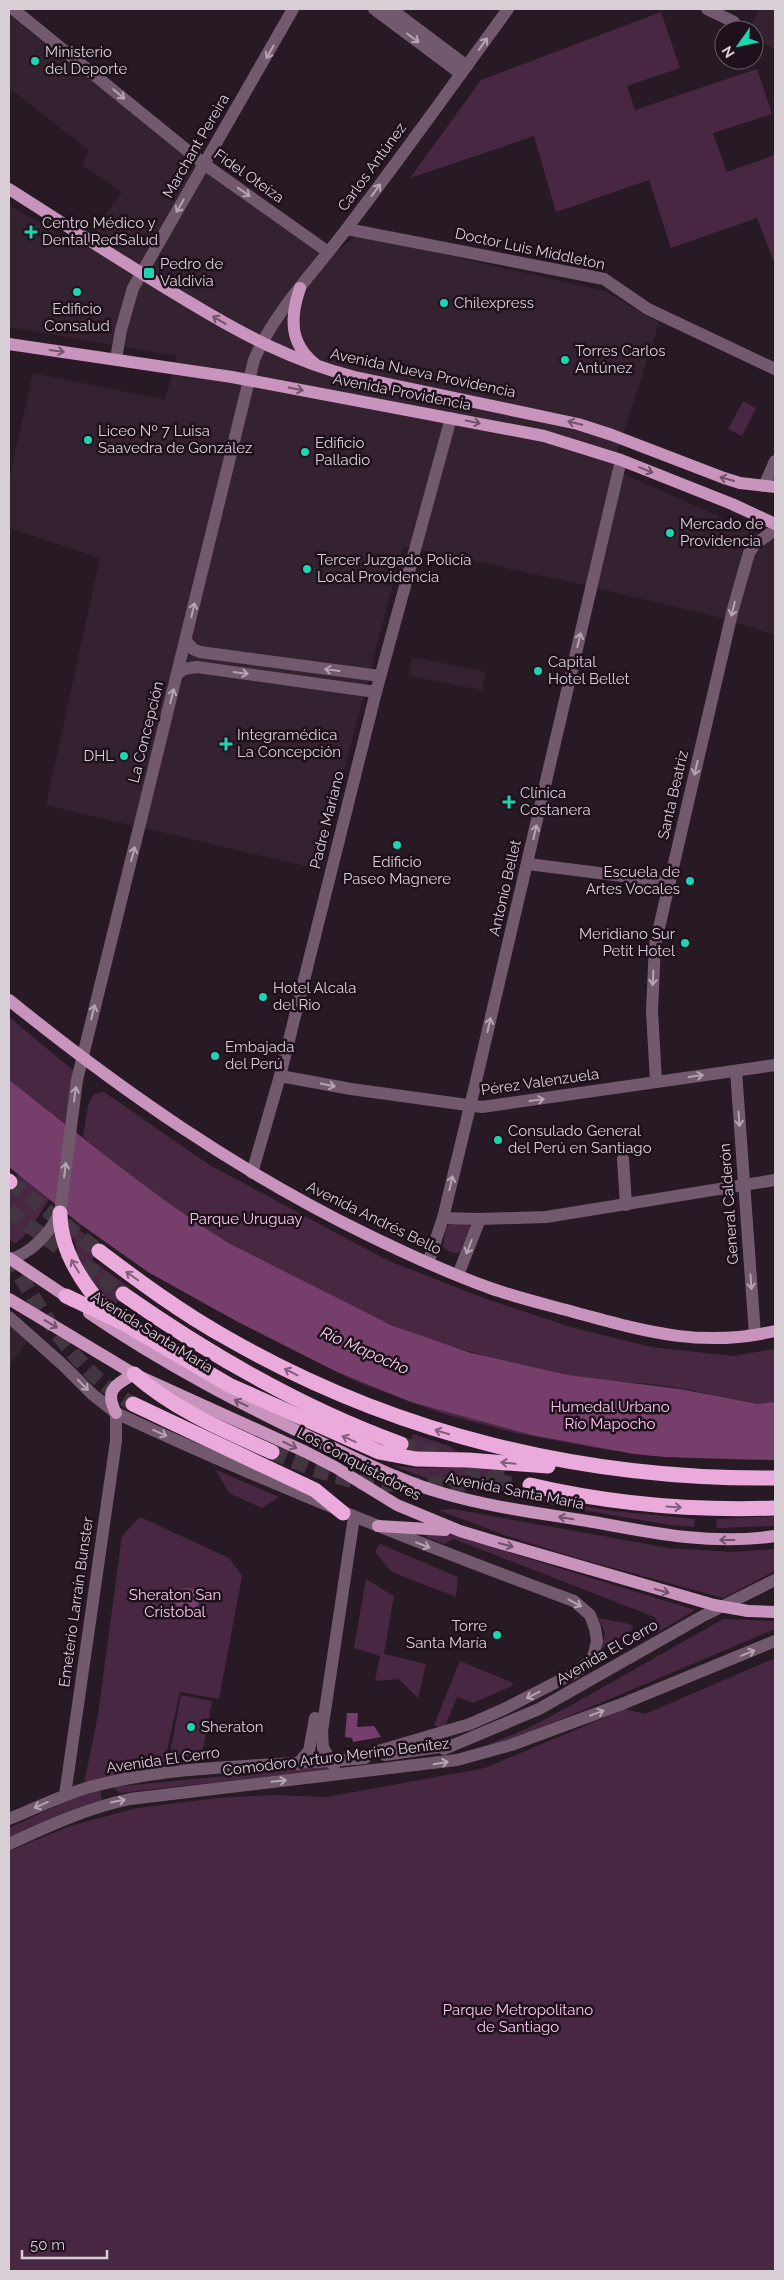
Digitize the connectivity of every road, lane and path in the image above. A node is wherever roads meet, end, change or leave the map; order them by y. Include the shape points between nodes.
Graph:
1 (13, 9) edge
2 (293, 9) edge
3 (374, 9) edge
4 (391, 9) edge
5 (508, 9) edge
6 (707, 9) edge
7 (730, 20) edge
8 (464, 70) junction
9 (204, 164) junction
10 (9, 190) edge
11 (347, 229) junction
12 (328, 252) junction
13 (141, 273) junction
14 (300, 288) junction
15 (9, 344) edge
16 (261, 344) junction
17 (116, 359) junction
18 (323, 369) junction
19 (775, 369) edge
20 (248, 379) junction
21 (451, 418) junction
22 (621, 460) junction
23 (775, 461) edge
24 (769, 487) edge
25 (775, 524) edge
26 (775, 530) edge
27 (186, 641) junction
28 (216, 654) junction
29 (215, 670) junction
30 (177, 674) junction
31 (380, 676) junction
32 (376, 692) junction
33 (528, 864) junction
34 (670, 882) junction
35 (9, 1000) edge
36 (82, 1059) junction
37 (775, 1065) edge
38 (736, 1071) junction
39 (280, 1076) junction
40 (656, 1082) junction
41 (470, 1107) junction
42 (623, 1159) dead end
43 (252, 1173) junction
44 (775, 1180) edge
45 (744, 1185) junction
46 (626, 1205) junction
47 (60, 1212) junction
48 (443, 1218) junction
49 (480, 1219) junction
50 (99, 1252) tunnel mouth
51 (10, 1259) edge
52 (428, 1263) junction
53 (458, 1275) junction
54 (123, 1294) tunnel mouth
55 (66, 1296) junction
56 (9, 1299) edge
57 (9, 1316) edge
58 (114, 1318) junction
59 (775, 1331) edge
60 (755, 1335) junction
61 (134, 1374) junction
62 (133, 1404) tunnel mouth
63 (116, 1413) junction
64 (401, 1444) tunnel mouth
65 (272, 1452) tunnel mouth
66 (609, 1468) junction
67 (775, 1472) edge
68 (741, 1478) junction
69 (775, 1478) edge
70 (530, 1485) tunnel mouth
71 (775, 1508) edge
72 (349, 1515) junction
73 (378, 1526) junction
74 (460, 1531) junction
75 (775, 1536) edge
76 (347, 1564) junction
77 (775, 1580) edge
78 (775, 1612) edge
79 (775, 1642) edge
80 (452, 1745) junction
81 (358, 1759) junction
82 (331, 1762) junction
83 (298, 1764) junction
84 (375, 1771) junction
85 (345, 1774) junction
86 (65, 1795) junction
87 (9, 1819) edge
88 (9, 1844) edge

1 -> 9 street, Fidel Oteíza
2 -> 9 street, Marchant Pereira
3 -> 8 street
4 - 8 street
8 -> 5 street, Carlos Antúnez
6 - 7 street
11 -> 8 street, Carlos Antúnez
9 -> 12 street, Fidel Oteíza
9 -> 13 street, Marchant Pereira
10 - 13 main road, Avenida Nueva Providencia
11 - 12 street, Carlos Antúnez
11 - 19 street, Doctor Luis Middleton via 604,279 648,309
12 - 14 street, Carlos Antúnez
16 -> 13 main road, Avenida Nueva Providencia
13 - 17 street, Marchant Pereira via 128,301
14 - 16 street, Carlos Antúnez
14 - 18 main road via 293,311 294,336 305,355
15 -> 17 main road, Avenida Providencia
16 - 18 main road, Avenida Nueva Providencia
16 - 20 street, La Concepción
17 - 20 main road, Avenida Providencia
24 -> 18 main road, Avenida Nueva Providencia via 718,476 578,424
20 -> 21 main road, Avenida Providencia
27 -> 20 street, La Concepción
21 -> 22 main road, Avenida Providencia via 558,440
21 - 31 street, Padre Mariano
22 -> 25 main road, Avenida Providencia
33 -> 22 street, Antonio Bellet
23 - 24 street
26 -> 34 street, Santa Beatriz via 755,544 746,562
27 - 28 street via 194,649
27 - 30 street, La Concepción
28 - 29 street via 208,661
31 -> 28 street
29 - 30 street via 190,668
29 -> 32 street
36 -> 30 street, La Concepción
31 - 32 street, Padre Mariano
32 - 39 street, Padre Mariano
33 - 34 street
41 -> 33 street, Antonio Bellet
34 -> 40 street, Santa Beatriz via 654,958 652,1011
35 - 36 main road, Avenida Andrés Bello
36 - 43 main road, Avenida Andrés Bello via 162,1116
47 -> 36 street, La Concepción
37 - 38 street, Pérez Valenzuela
40 -> 38 street, Pérez Valenzuela
38 -> 45 street, General Calderón
39 -> 41 street, Pérez Valenzuela
39 - 43 street, Padre Mariano
41 -> 40 street, Pérez Valenzuela
48 -> 41 street, Antonio Bellet
42 - 46 street
43 - 52 main road, Avenida Andrés Bello via 321,1212
44 - 45 street
45 - 46 street
45 -> 60 street, General Calderón
46 - 49 street via 546,1217
47 - 51 street via 40,1241
58 -> 47 highway via 96,1298 67,1252 60,1227
48 - 49 street
48 - 52 street, Antonio Bellet
49 -> 53 street
66 -> 50 highway via 504,1449 438,1431 370,1407 302,1378 226,1338
51 - 55 main road, Avenida Santa María
52 - 53 main road, Avenida Andrés Bello
53 - 60 main road, Avenida Andrés Bello via 510,1294 651,1332 702,1338
54 - 64 highway via 168,1326 257,1379 345,1422
55 - 58 highway
75 -> 55 main road, Avenida Santa María via 726,1540 682,1537 487,1504 431,1490 348,1455 227,1397 145,1350
56 -> 61 main road, Los Conquistadores
57 -> 63 street
66 -> 58 highway via 416,1460 390,1455 229,1384
59 - 60 main road, Avenida Andrés Bello
61 - 63 main road via 117,1384 112,1392 110,1401
61 - 65 highway via 193,1416
61 -> 74 main road, Los Conquistadores via 306,1452 396,1505
62 - 72 highway via 315,1490
63 -> 72 street
63 - 86 street, Emeterio Larraín Bunster via 116,1441
66 - 68 highway
67 - 68 highway
68 - 69 highway
70 -> 71 highway via 589,1498 648,1505 697,1509
72 - 73 street
72 - 76 street
73 - 74 main road
73 -> 81 street, Avenida El Cerro via 574,1601 586,1610 595,1628 596,1647 590,1660 568,1678 487,1717
74 -> 78 main road, Los Conquistadores, bridge via 714,1605
76 - 82 street via 322,1731 323,1748
76 - 83 street via 336,1580 309,1751
77 - 80 street, Avenida El Cerro via 693,1621 539,1709
84 -> 79 street, Comodoro Arturo Merino Benítez via 456,1760 511,1745
80 - 81 street, Avenida El Cerro
80 - 84 street, Avenida El Cerro
81 - 82 street, Avenida El Cerro
82 - 83 street, Avenida El Cerro
82 - 85 street
83 - 86 street, Avenida El Cerro via 155,1774
84 - 85 street, Comodoro Arturo Merino Benítez
88 -> 85 street, Comodoro Arturo Merino Benítez via 105,1804
86 -> 87 street, Avenida El Cerro

